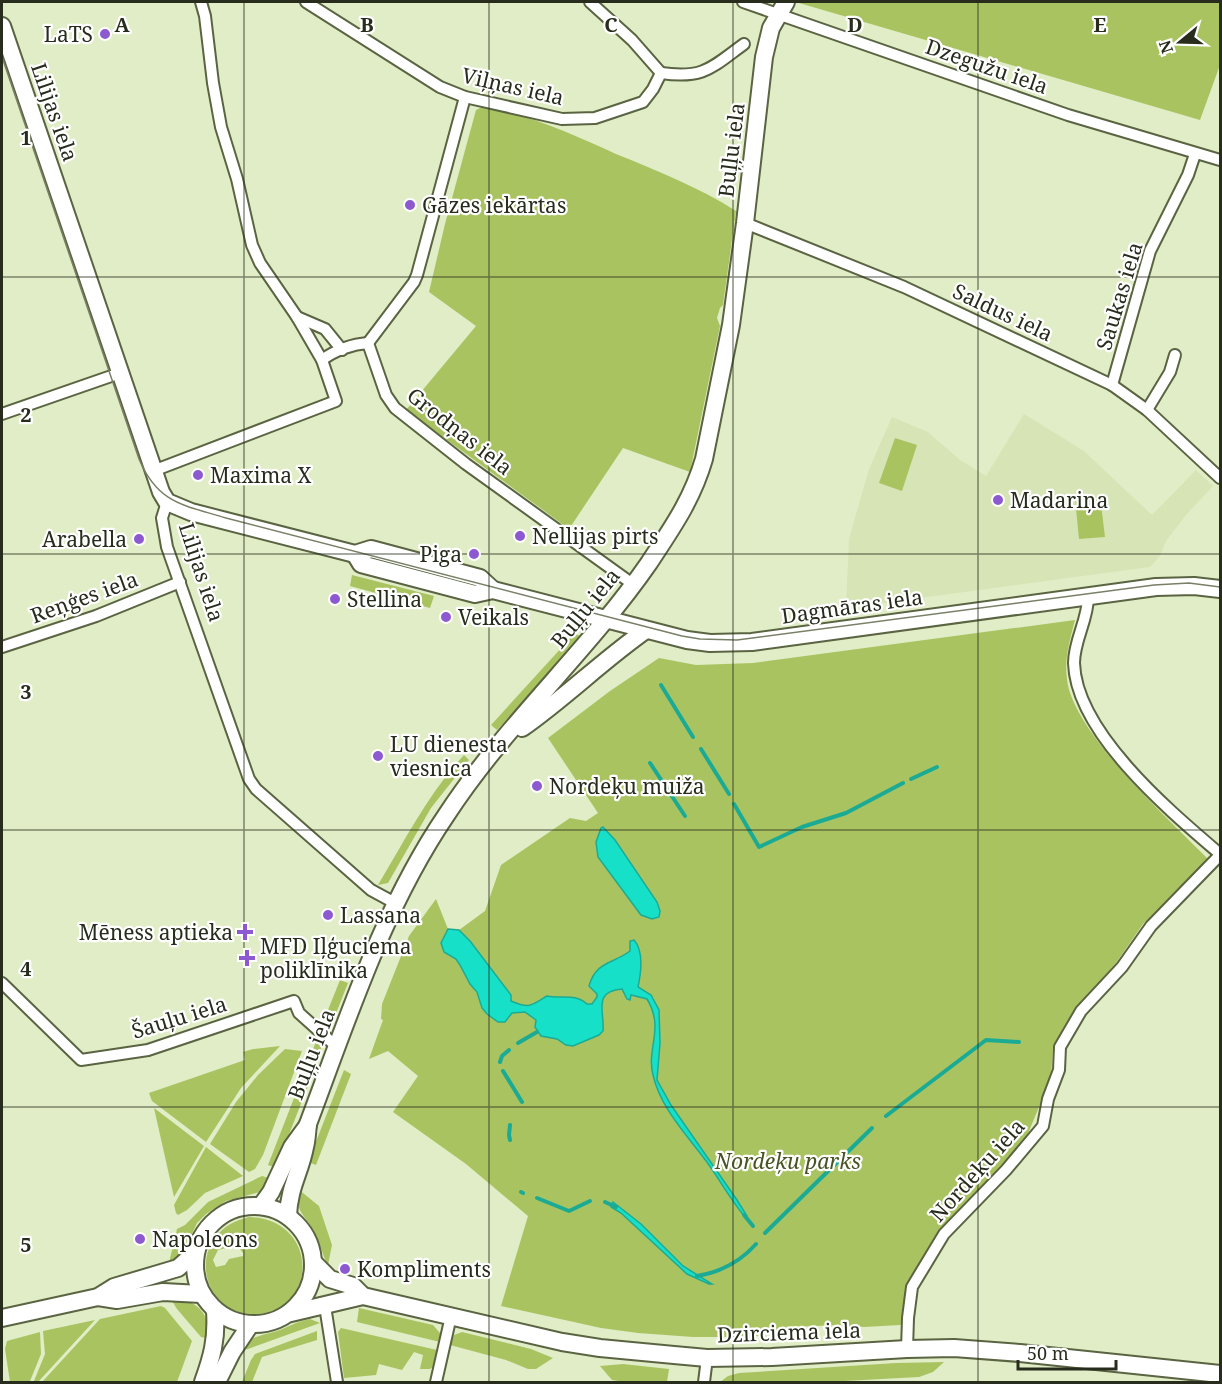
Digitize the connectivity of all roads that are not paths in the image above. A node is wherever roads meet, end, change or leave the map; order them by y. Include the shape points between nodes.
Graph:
1 (201, 2) edge
2 (306, 2) edge
3 (590, 2) edge
4 (743, 2) edge
5 (782, 8) edge
6 (2, 26) edge
7 (744, 44) dead end
8 (661, 73) junction
9 (465, 97) junction
10 (1196, 154) junction
11 (1221, 160) edge
12 (745, 223) junction
13 (297, 317) junction
14 (368, 343) junction
15 (342, 350) junction
16 (1175, 355) dead end
17 (322, 360) junction
18 (120, 373) junction
19 (1112, 385) junction
20 (1147, 410) junction
21 (2, 414) edge
22 (153, 471) junction
23 (1221, 478) edge
24 (167, 502) junction
25 (180, 582) junction
26 (634, 585) junction
27 (1221, 590) edge
28 (1088, 597) junction
29 (606, 619) junction
30 (645, 630) junction
31 (2, 647) edge
32 (502, 741) junction
33 (1221, 855) edge
34 (394, 903) junction
35 (2, 983) edge
36 (338, 1047) junction
37 (308, 1124) junction
38 (261, 1206) junction
39 (288, 1216) junction
40 (195, 1253) junction
41 (313, 1262) junction
42 (201, 1294) junction
43 (363, 1296) junction
44 (98, 1297) junction
45 (325, 1306) junction
46 (215, 1311) junction
47 (291, 1312) junction
48 (451, 1316) junction
49 (2, 1318) edge
50 (250, 1325) junction
51 (908, 1349) junction
52 (706, 1358) junction
53 (1221, 1374) edge
54 (203, 1383) edge
55 (217, 1383) edge
56 (337, 1383) edge
57 (436, 1383) edge
58 (704, 1383) edge

1 - 13 street via 220,127 252,245
2 - 9 street, Viļņas iela via 418,74
3 - 8 street
4 - 5 street, Dzegužu iela
5 - 10 street, Dzegužu iela via 1068,115
5 - 12 street, Buļļu iela via 771,28 764,57
6 - 18 street, Lilijas iela
7 - 8 street via 695,75
8 - 9 street, Viļņas iela via 643,102 595,118 562,119
9 - 14 street via 417,275
10 - 11 street, Dzegužu iela
10 - 19 street, Saukas iela via 1150,251
12 - 19 street, Saldus iela via 904,287
12 - 26 street, Buļļu iela via 731,325 698,481 682,514
13 - 15 street via 325,329
13 - 17 street
14 - 15 street
14 - 26 street, Grodņas iela via 386,395 395,408
15 - 17 street
16 - 20 street via 1170,372
17 - 22 street via 336,401
18 - 21 street
18 - 22 street, Lilijas iela
19 - 20 street, Saldus iela
20 - 23 street, Saldus iela
22 - 24 street, Lilijas iela
24 - 25 street, Lilijas iela via 163,530
24 - 29 street, Dagmāras iela via 355,554 371,549 480,578 493,590
25 - 31 street, Reņģes iela via 96,616
25 - 34 street, Lilijas iela via 249,779 371,890
26 - 29 street, Buļļu iela
27 - 28 street, Dagmāras iela via 1183,586
28 - 30 street, Dagmāras iela via 734,643 687,640
28 - 33 street via 1087,616 1074,655 1077,681 1087,710 1145,785
29 - 30 street, Dagmāras iela
29 - 32 street, Buļļu iela
30 - 32 street via 540,716
32 - 34 street, Buļļu iela via 447,813
33 - 51 street, Nordeķu iela via 1152,926 1122,967 1081,1011 1060,1047 1059,1070 1043,1126 944,1234 912,1287
34 - 36 street, Buļļu iela
35 - 36 street, Šauļu iela via 81,1060 148,1050 294,1001 298,1013
36 - 37 street, Buļļu iela
37 - 38 street, Buļļu iela
37 - 39 street, Buļļu iela
38 - 39 street
38 - 40 street via 238,1207 217,1218 202,1236
39 - 41 street via 302,1230
40 - 42 street via 194,1270
40 - 44 street via 178,1268 114,1287
41 - 43 street, Dzirciema iela via 330,1279 353,1286
41 - 47 street via 303,1299
42 - 44 street via 163,1292 117,1300
42 - 46 street
43 - 45 street, Dzirciema iela
43 - 48 street, Dzirciema iela
44 - 49 street
45 - 47 street, Dzirciema iela
45 - 56 street
46 - 50 street
46 - 54 street via 215,1345
47 - 50 street via 267,1323
48 - 52 street, Dzirciema iela via 562,1342
48 - 57 street
50 - 55 street
51 - 52 street, Dzirciema iela
51 - 53 street, Dzirciema iela via 996,1351
52 - 58 street

